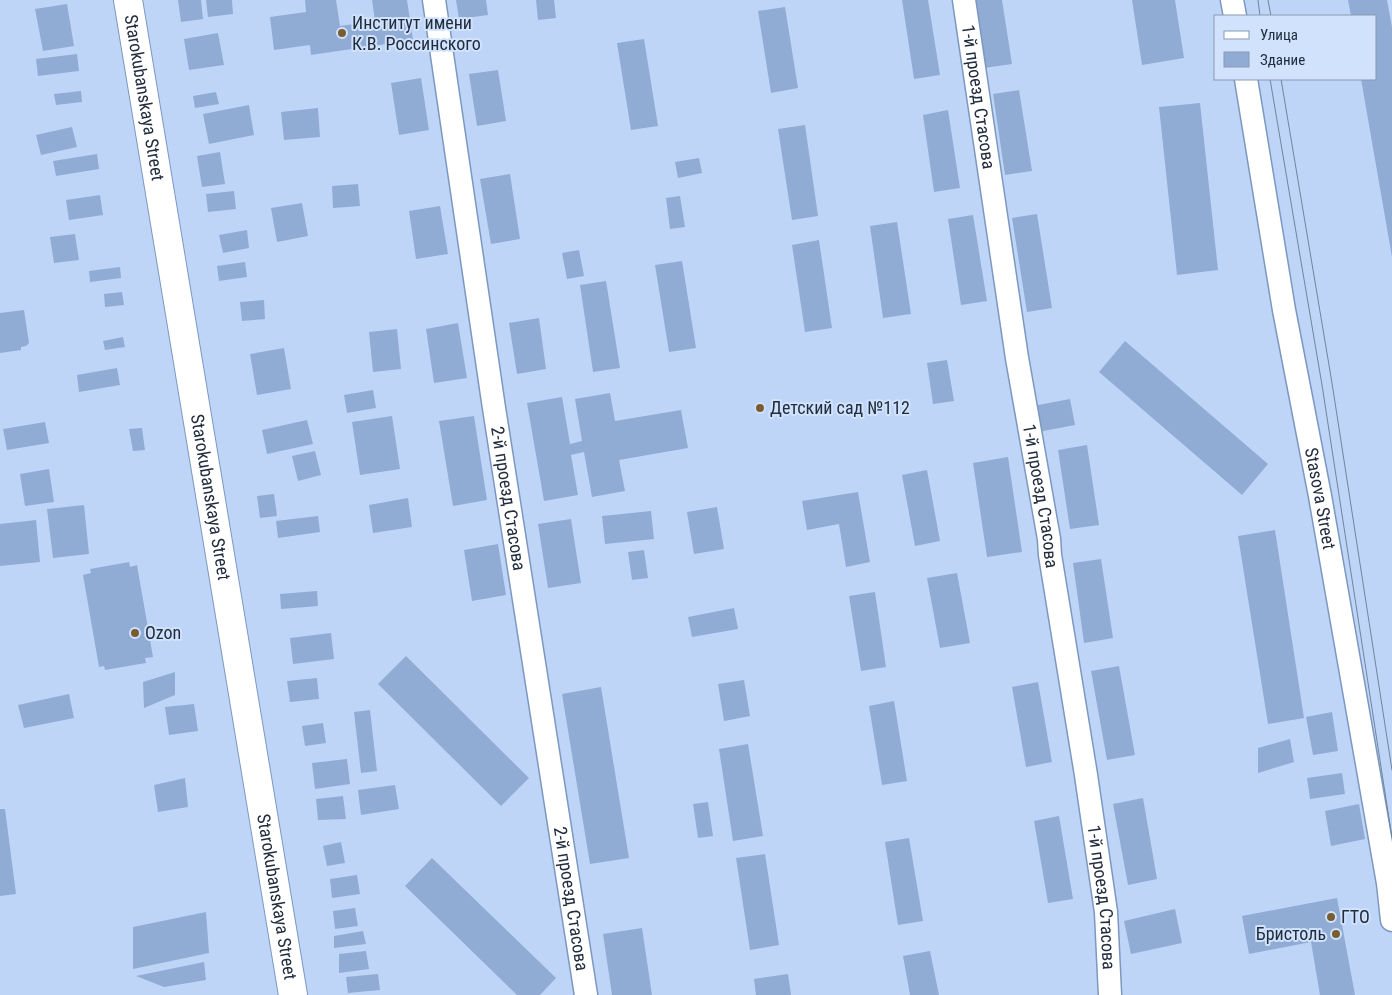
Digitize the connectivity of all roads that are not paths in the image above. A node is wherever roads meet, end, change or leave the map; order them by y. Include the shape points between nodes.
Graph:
1 (128, 0) edge
2 (434, 0) edge
3 (964, 0) edge
4 (1232, 0) edge
5 (1235, 15) edge
6 (1246, 80) edge
7 (1392, 920) edge
8 (293, 995) edge
9 (586, 995) edge
10 (1110, 995) edge

1 - 8 street, Starokubanskaya Street
2 - 9 street, 2-й проезд Стасова
3 - 10 street, 1-й проезд Стасова via 1017,358 1086,775 1106,912
4 - 5 street
6 - 7 street, Stasova Street

